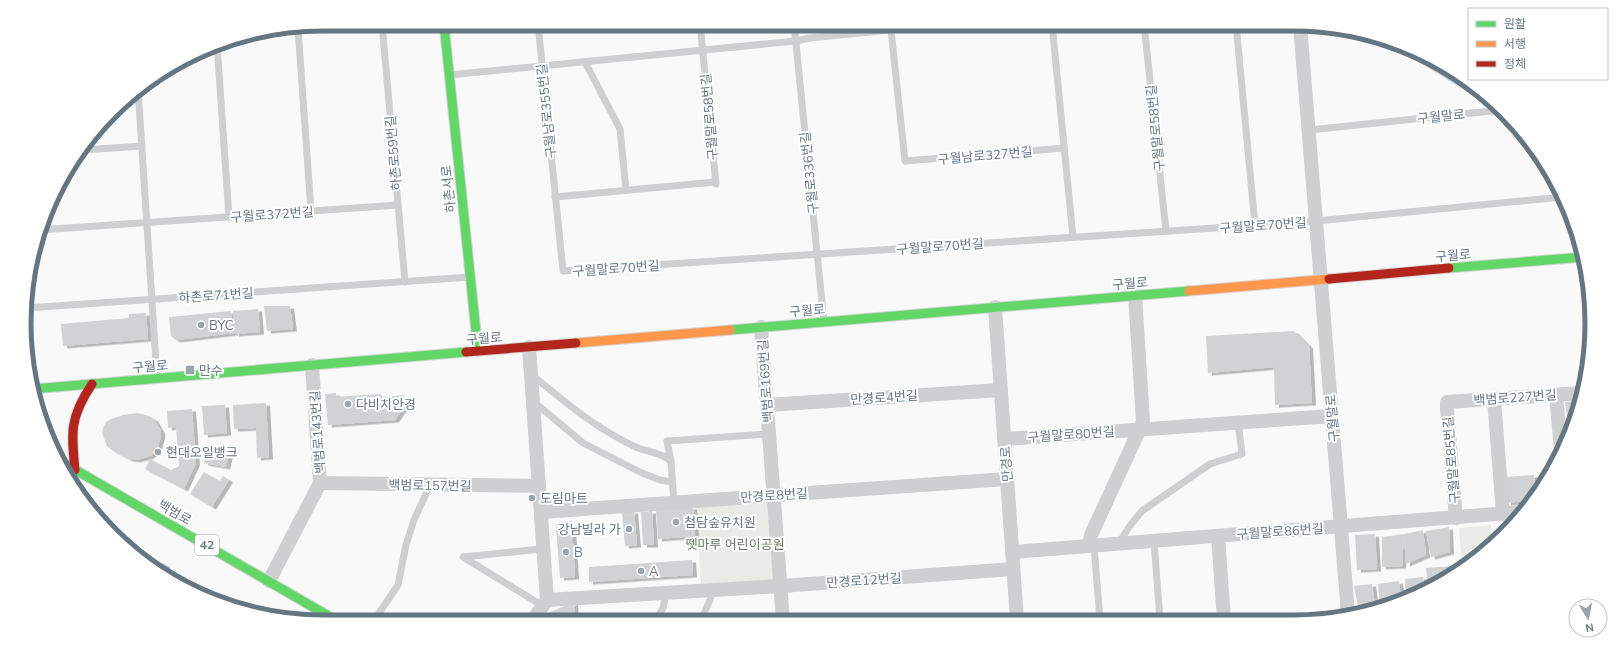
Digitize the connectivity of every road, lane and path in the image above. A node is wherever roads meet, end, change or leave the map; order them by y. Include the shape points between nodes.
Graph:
1 (383, 31) edge
2 (445, 31) edge
3 (539, 31) edge
4 (701, 31) edge
5 (795, 31) edge
6 (862, 31) edge
7 (891, 31) edge
8 (1053, 31) edge
9 (1145, 31) edge
10 (1237, 31) edge
11 (1301, 31) edge
12 (298, 32) edge
13 (796, 41) junction
14 (217, 50) edge
15 (703, 50) junction
16 (585, 62) junction
17 (542, 66) junction
18 (1436, 68) edge
19 (449, 75) junction
20 (1458, 82) edge
21 (139, 96) edge
22 (1493, 111) edge
23 (1309, 130) junction
24 (142, 146) junction
25 (1064, 148) junction
26 (88, 150) edge
27 (626, 190) junction
28 (556, 197) junction
29 (1556, 197) edge
30 (398, 205) junction
31 (311, 211) junction
32 (229, 217) junction
33 (1316, 221) junction
34 (147, 222) junction
35 (1255, 225) junction
36 (46, 229) edge
37 (1166, 231) junction
38 (1073, 237) junction
39 (817, 254) junction
40 (1577, 258) edge
41 (563, 271) joint
42 (470, 277) junction
43 (1320, 279) junction
44 (405, 282) junction
45 (1135, 295) junction
46 (152, 300) junction
47 (995, 307) junction
48 (32, 308) edge
49 (824, 322) junction
50 (761, 327) junction
51 (529, 347) junction
52 (478, 351) junction
53 (312, 366) junction
54 (531, 375) junction
55 (157, 379) junction
56 (92, 384) junction
57 (39, 389) edge
58 (1001, 390) junction
59 (1576, 393) edge
60 (1556, 395) junction
61 (1494, 399) junction
62 (533, 401) junction
63 (1447, 402) joint
64 (767, 405) junction
65 (1332, 416) junction
66 (1238, 422) junction
67 (1139, 430) junction
68 (769, 434) junction
69 (1004, 439) junction
70 (1560, 441) edge
71 (671, 462) junction
72 (68, 466) edge
73 (75, 470) junction
74 (1007, 479) junction
75 (672, 482) junction
76 (320, 484) junction
77 (430, 484) junction
78 (539, 486) junction
79 (774, 495) junction
80 (674, 503) junction
81 (541, 512) junction
82 (1516, 513) edge
83 (1503, 514) junction
84 (1456, 518) junction
85 (1341, 526) junction
86 (1218, 536) junction
87 (1154, 541) junction
88 (1119, 544) junction
89 (543, 546) junction
90 (1092, 546) junction
91 (1012, 552) junction
92 (1013, 569) junction
93 (269, 581) junction
94 (781, 586) junction
95 (714, 590) junction
96 (666, 593) junction
97 (545, 603) junction
98 (1348, 609) edge
99 (327, 615) edge
100 (378, 615) edge
101 (537, 615) edge
102 (659, 615) edge
103 (704, 615) edge
104 (783, 615) edge
105 (1017, 615) edge
106 (1099, 615) edge
107 (1160, 615) edge
108 (1224, 615) edge

1 - 30 lane, 하촌로59번길
2 - 19 main road, 하촌서로
3 - 17 lane, 구월남로355번길
4 - 15 lane, 구월말로58번길
5 - 13 lane, 구월로336번길
6 - 13 lane
7 - 25 lane, 구월남로327번길 via 906,161
8 - 25 lane
9 - 37 lane, 구월말로58번길
10 - 35 lane
11 - 23 street, 구월말로
12 - 31 lane
13 - 15 lane
13 - 39 lane, 구월로336번길
14 - 32 lane
15 - 16 lane
15 - 27 lane, 구월말로58번길 via 716,183
16 - 17 lane
16 - 27 lane via 620,128
17 - 19 lane
17 - 28 lane, 구월남로355번길
18 - 20 lane
19 - 42 main road, 하촌서로
21 - 24 lane
22 - 23 lane, 구월말로
23 - 33 street, 구월말로
24 - 26 lane
24 - 34 lane
25 - 38 lane
27 - 28 lane
28 - 41 lane, 구월남로355번길
29 - 33 lane
30 - 31 lane, 구월로372번길
30 - 44 lane, 하촌로59번길
31 - 32 lane, 구월로372번길
32 - 34 lane, 구월로372번길
33 - 35 lane, 구월말로70번길
33 - 43 street, 구월말로
34 - 36 lane, 구월로372번길
34 - 46 lane
35 - 37 lane, 구월말로70번길
37 - 38 lane, 구월말로70번길
38 - 39 lane, 구월말로70번길
39 - 41 lane, 구월말로70번길
39 - 49 lane, 구월로336번길
40 - 43 main road, 구월로
42 - 44 lane, 하촌로71번길
42 - 52 main road, 하촌서로
43 - 45 main road, 구월로
43 - 65 street, 구월말로
44 - 46 lane, 하촌로71번길
45 - 47 main road, 구월로
45 - 67 street via 1143,422
46 - 48 lane, 하촌로71번길
46 - 55 lane
47 - 49 main road, 구월로
47 - 58 street, 만경로
49 - 50 main road, 구월로
50 - 51 main road, 구월로
50 - 64 street, 백범로169번길
51 - 52 main road, 구월로
51 - 54 street
52 - 53 main road, 구월로
53 - 55 main road, 구월로
53 - 76 street, 백범로143번길
54 - 62 street
54 - 71 lane via 582,416 611,434
55 - 56 main road, 구월로
56 - 57 main road, 구월로
56 - 73 main road via 81,400 72,422
58 - 64 street, 만경로4번길
58 - 69 street, 만경로
59 - 60 street, 백범로227번길
60 - 61 street, 백범로227번길
60 - 70 street
61 - 63 street, 백범로227번길
61 - 83 street
62 - 75 lane via 583,443 642,473
62 - 78 street
63 - 84 street, 구월말로85번길
64 - 68 street, 백범로169번길
65 - 66 street, 구월말로80번길
65 - 85 street, 구월말로
66 - 67 street, 구월말로80번길
66 - 88 lane via 1242,454 1210,464 1142,511
67 - 69 street, 구월말로80번길
67 - 90 street, 구월말로80번길 via 1091,535
68 - 71 lane, 백범로169번길 via 667,441
68 - 79 street, 백범로169번길
69 - 74 street, 만경로
71 - 75 lane
72 - 73 main road, 백범로 / 42
73 - 93 main road, 백범로 / 42
74 - 79 street, 만경로8번길
74 - 91 street, 만경로
75 - 80 lane
76 - 77 street, 백범로157번길
76 - 93 street, 백범로143번길
77 - 78 street, 백범로157번길
77 - 100 lane via 406,545 398,585
78 - 81 street
79 - 80 street, 만경로8번길
79 - 94 street, 백범로169번길
80 - 81 street, 만경로8번길
81 - 89 street
82 - 83 street, 구월말로85번길
83 - 84 street, 구월말로85번길
84 - 85 street, 구월말로85번길
85 - 86 street, 구월말로86번길
85 - 98 street, 구월말로
86 - 87 street, 구월말로86번길
86 - 108 street, 구월말로86번길
87 - 88 street, 구월말로86번길
87 - 107 lane
88 - 90 street, 구월말로86번길
89 - 97 street
89 - 97 lane via 541,549 463,557
90 - 91 street, 구월말로86번길
90 - 106 lane
91 - 92 street, 만경로
92 - 94 street, 만경로12번길
92 - 105 street, 만경로
93 - 99 main road, 백범로 / 42
94 - 95 street, 만경로12번길
94 - 104 street, 백범로169번길
95 - 96 street, 만경로12번길
95 - 103 lane
96 - 97 street, 만경로12번길
96 - 102 lane
97 - 101 street

